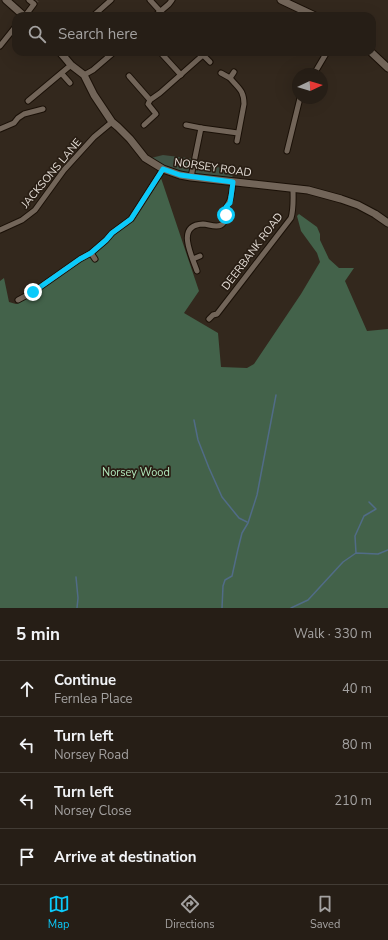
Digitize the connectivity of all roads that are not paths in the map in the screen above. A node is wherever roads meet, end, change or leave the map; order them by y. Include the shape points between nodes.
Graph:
1 (6, 0) edge
2 (29, 0) edge
3 (111, 0) edge
4 (150, 0) edge
5 (172, 0) edge
6 (281, 0) edge
7 (160, 11) joint
8 (20, 12) edge
9 (28, 12) edge
10 (98, 12) edge
11 (306, 12) edge
12 (12, 31) edge
13 (0, 46) edge
14 (63, 56) edge
15 (109, 56) edge
16 (164, 56) edge
17 (199, 56) edge
18 (205, 56) edge
19 (325, 56) edge
20 (375, 56) edge
21 (210, 62) dead end
22 (71, 65) junction
23 (318, 68) edge
24 (388, 68) edge
25 (234, 72) dead end
26 (221, 73) dead end
27 (62, 74) junction
28 (84, 75) junction
29 (181, 75) junction
30 (129, 76) dead end
31 (230, 78) junction
32 (70, 83) dead end
33 (150, 100) junction
34 (28, 101) dead end
35 (299, 104) edge
36 (43, 109) dead end
37 (112, 122) junction
38 (144, 125) dead end
39 (186, 125) dead end
40 (201, 128) junction
41 (0, 129) edge
42 (238, 133) junction
43 (237, 141) dead end
44 (287, 151) dead end
45 (163, 169) junction
46 (191, 177) junction
47 (233, 182) junction
48 (293, 188) junction
49 (388, 223) edge
50 (0, 230) edge
51 (91, 253) junction
52 (200, 256) dead end
53 (94, 259) dead end
54 (193, 259) junction
55 (196, 271) dead end
56 (18, 300) dead end
57 (209, 319) dead end

1 - 8 street
2 - 9 street via 35,2
3 - 10 street
4 - 7 street
5 - 7 street
6 - 11 street
12 - 13 street
14 - 22 street, NORSEY ROAD
15 - 28 street
16 - 29 street
17 - 29 street
18 - 21 street
19 - 23 street
20 - 24 street
22 - 27 street
22 - 28 street, NORSEY ROAD
25 - 31 street
26 - 31 street
27 - 32 street
27 - 34 street
28 - 37 street, NORSEY ROAD
29 - 33 street
30 - 33 street
31 - 42 street via 243,92 244,98
33 - 38 street via 148,104 156,114
35 - 44 street
36 - 41 street via 24,114 14,123
37 - 45 street, NORSEY ROAD via 145,158
37 - 50 street, JACKSONS LANE via 94,137 64,170 35,210 22,220
39 - 40 street
40 - 42 street
40 - 46 street
42 - 43 street
45 - 46 street, NORSEY ROAD
45 - 51 street via 135,215 111,232
46 - 47 street, NORSEY ROAD
47 - 48 street, NORSEY ROAD
47 - 54 street via 224,223 218,226 198,224 187,233
48 - 49 street, NORSEY ROAD via 341,198 370,211
48 - 57 street, DEERBANK ROAD via 294,205 291,218 217,314
51 - 53 street
51 - 56 street
52 - 54 street
54 - 55 street

